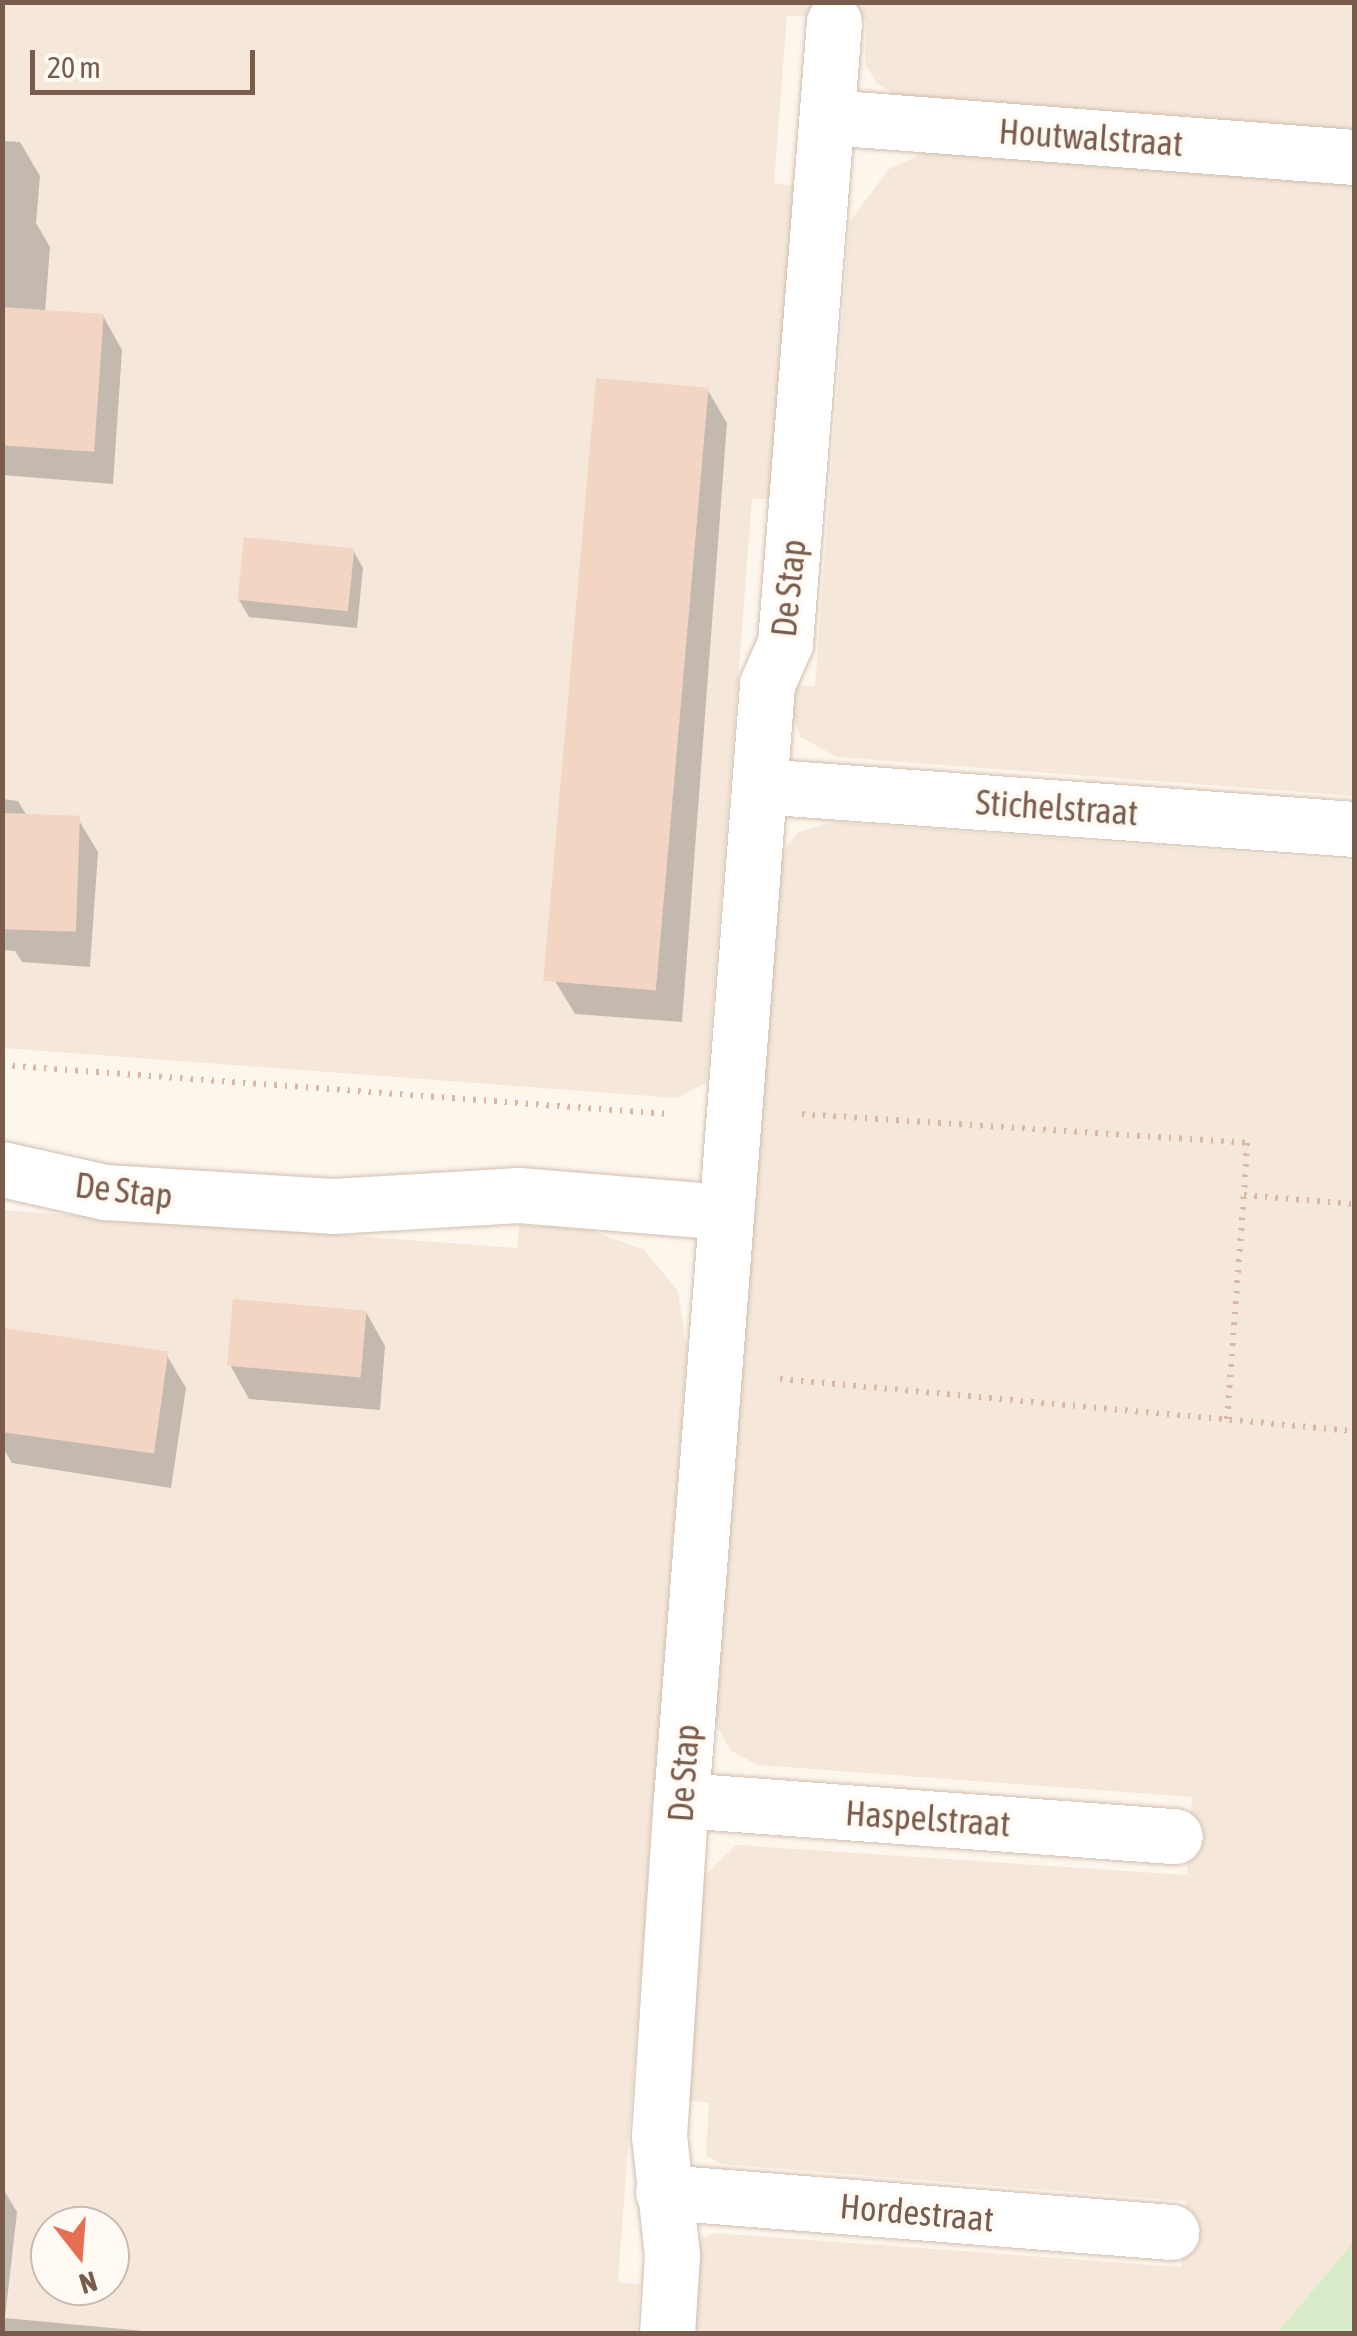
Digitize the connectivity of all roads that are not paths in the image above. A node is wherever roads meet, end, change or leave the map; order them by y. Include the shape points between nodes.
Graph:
1 (834, 22) dead end
2 (828, 118) junction
3 (1354, 157) edge
4 (758, 786) junction
5 (1354, 829) edge
6 (2, 1169) edge
7 (726, 1212) junction
8 (681, 1800) junction
9 (1175, 1836) dead end
10 (663, 2192) junction
11 (1170, 2232) dead end
12 (666, 2334) edge

1 - 2 street, De Stap
2 - 3 street, Houtwalstraat
2 - 4 street, De Stap via 786,643 767,684
4 - 5 street, Stichelstraat
4 - 7 street, De Stap
6 - 7 street, De Stap via 105,1192 314,1205 519,1195
7 - 8 street, De Stap
8 - 9 street, Haspelstraat
8 - 10 street, De Stap via 659,2136
10 - 11 street, Hordestraat
10 - 12 street, De Stap via 672,2256

